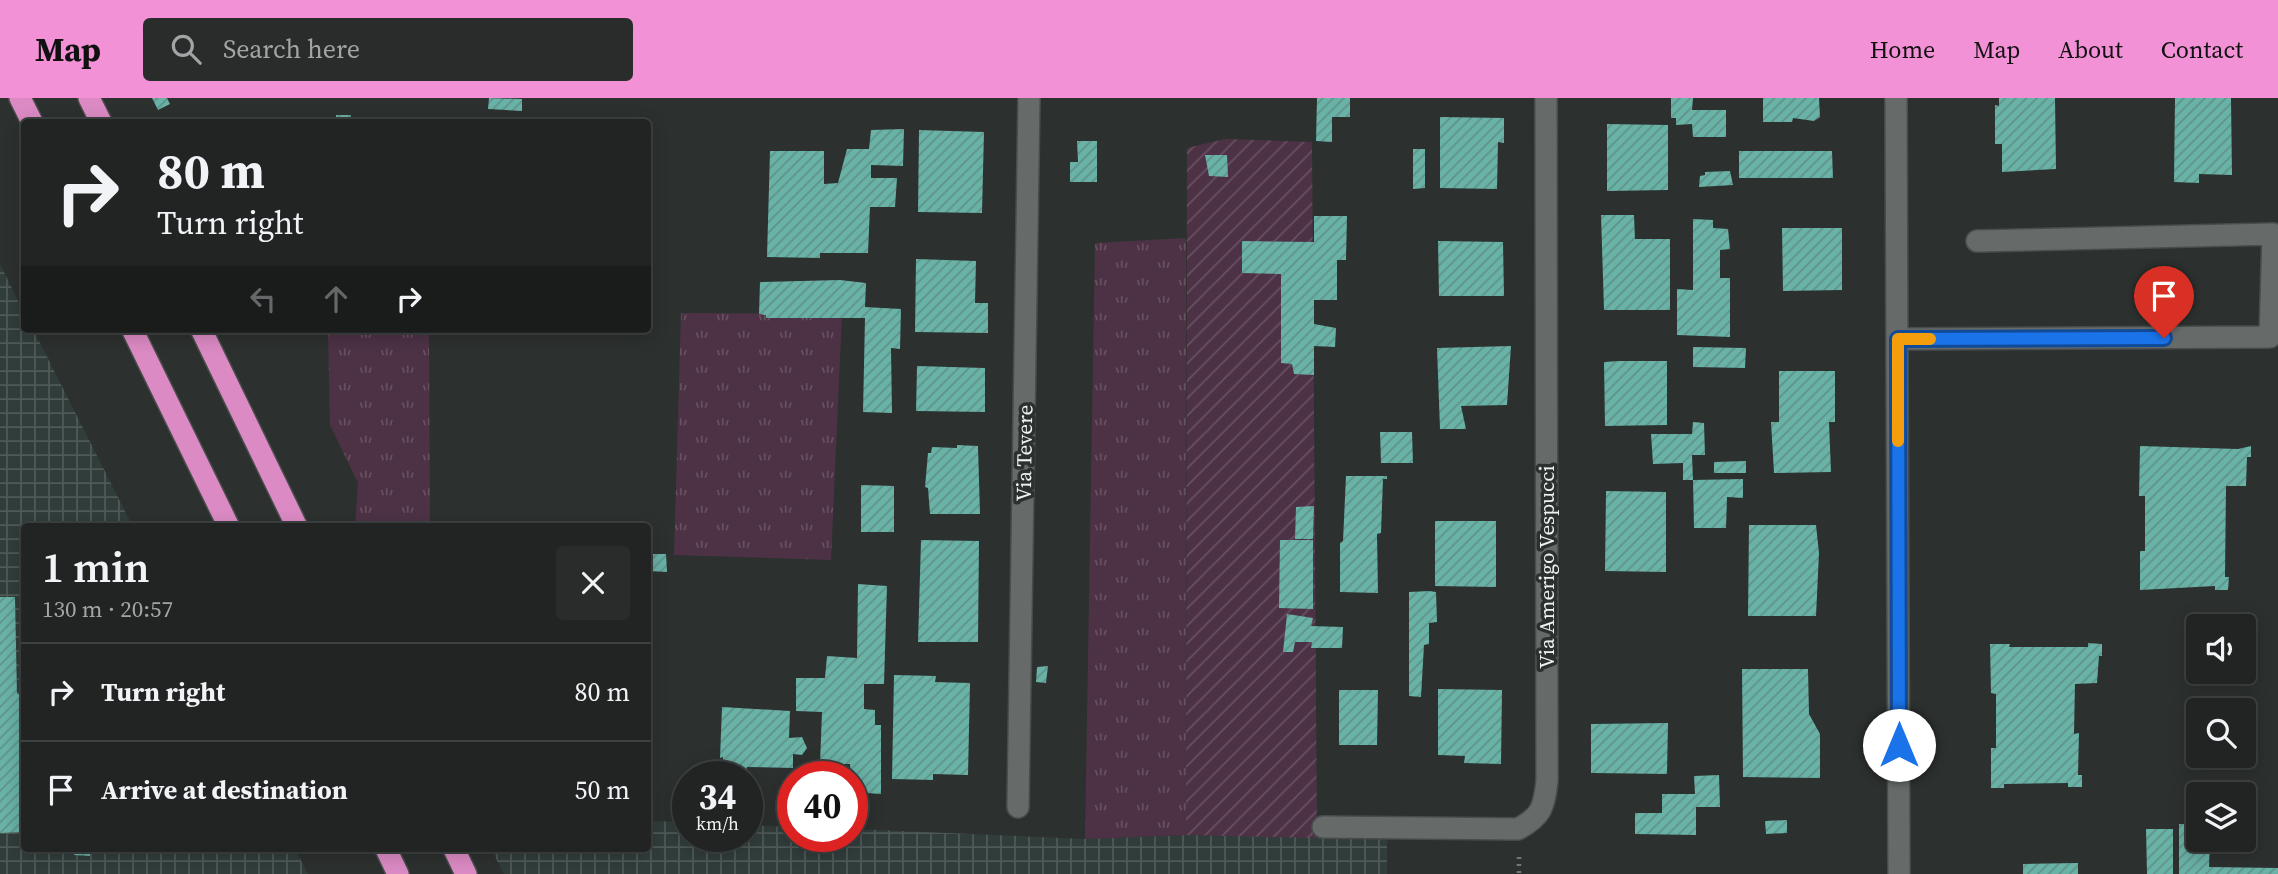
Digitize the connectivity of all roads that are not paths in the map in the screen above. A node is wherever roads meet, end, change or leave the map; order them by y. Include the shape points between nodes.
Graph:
1 (20, 98) edge
2 (89, 98) edge
3 (1029, 98) edge
4 (1546, 98) edge
5 (1896, 98) edge
6 (30, 119) edge
7 (100, 119) edge
8 (1977, 241) dead end
9 (134, 333) edge
10 (203, 333) edge
11 (1898, 339) junction
12 (227, 523) edge
13 (295, 523) edge
14 (1018, 807) dead end
15 (1323, 827) dead end
16 (387, 852) edge
17 (455, 852) edge
18 (398, 874) edge
19 (466, 874) edge
20 (1899, 874) edge

1 - 6 highway
2 - 7 highway
3 - 14 street, Via Tevere
4 - 15 street, Via Amerigo Vespucci via 1544,802 1535,820 1518,829
5 - 11 street
8 - 11 street via 2273,234 2270,337
9 - 12 highway
10 - 13 highway
11 - 20 street
16 - 18 highway
17 - 19 highway

